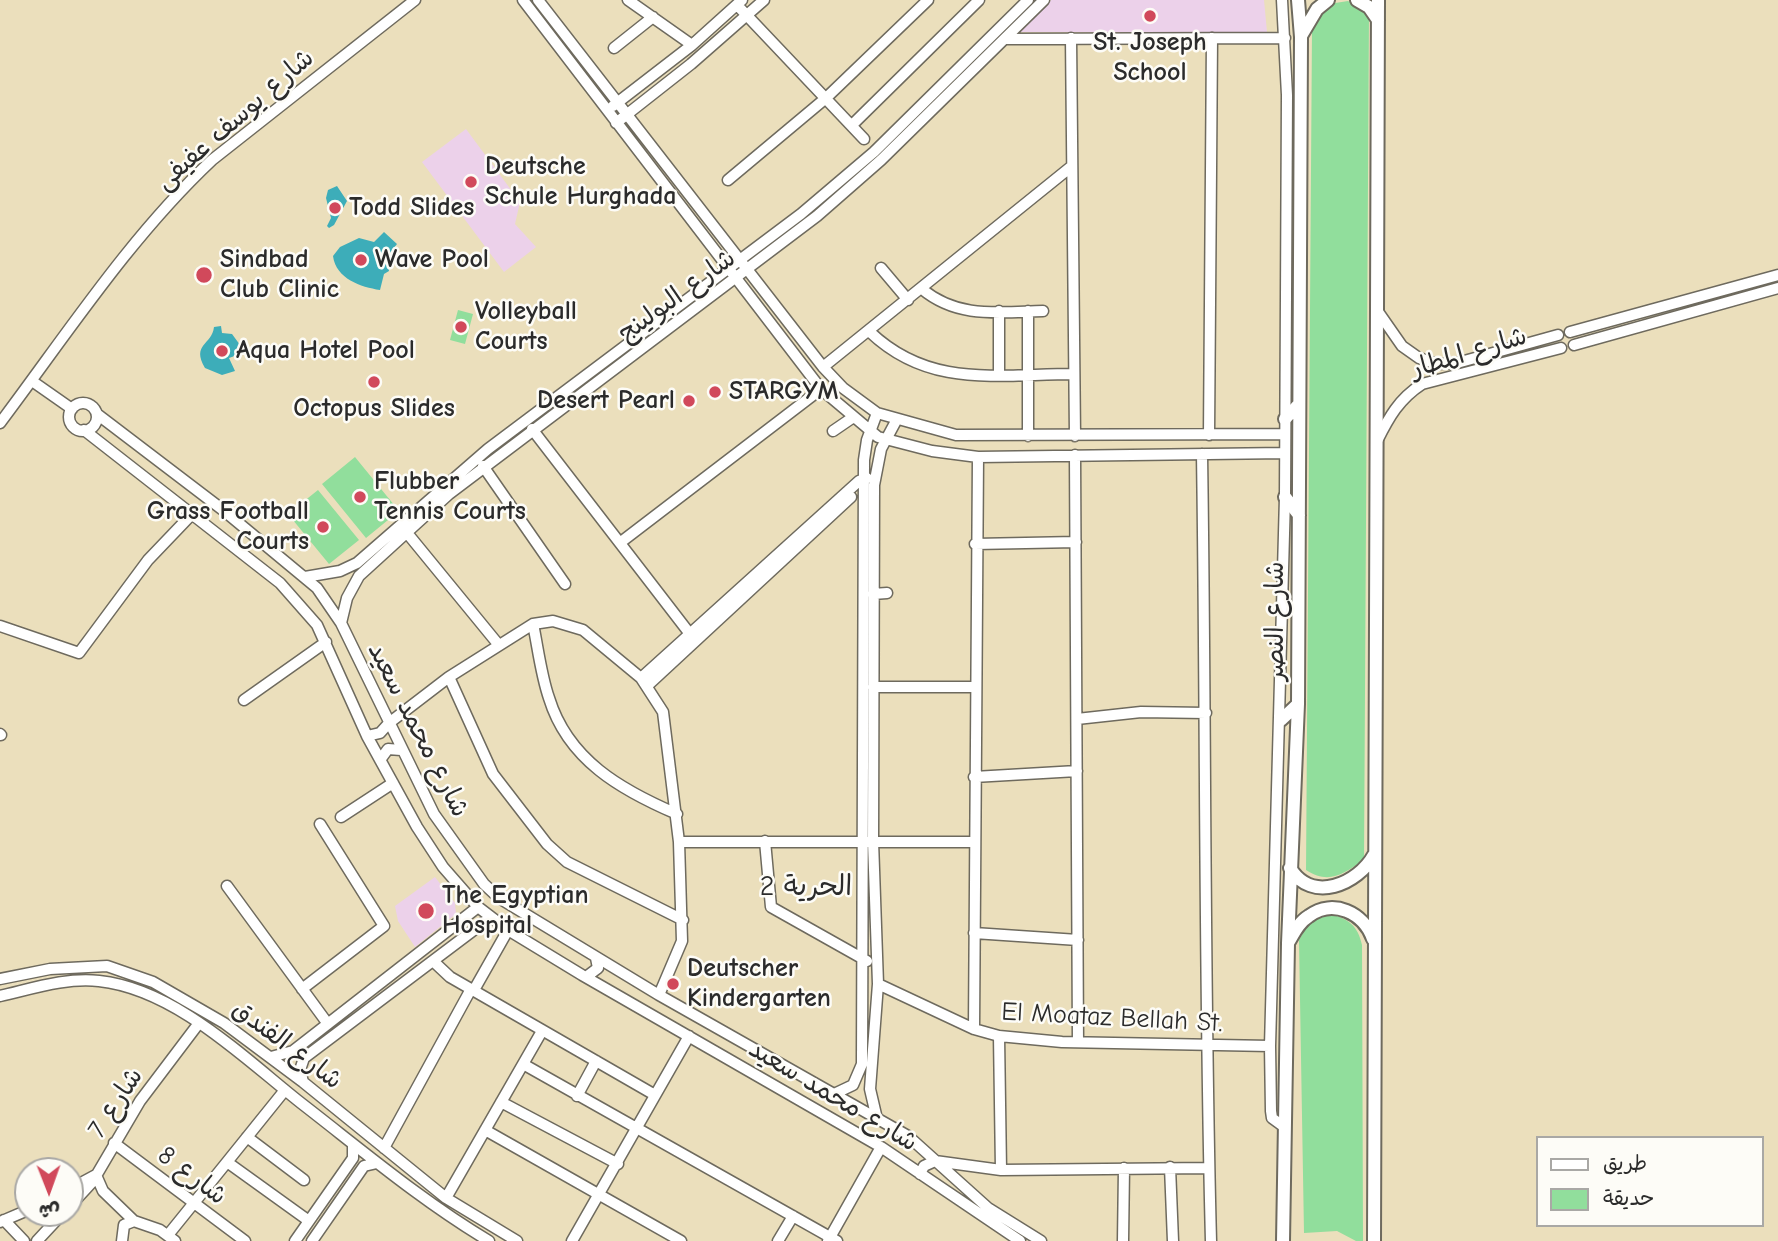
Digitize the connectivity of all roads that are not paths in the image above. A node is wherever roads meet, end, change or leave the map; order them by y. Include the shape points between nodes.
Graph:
1 (415, 0) edge
2 (523, 0) edge
3 (538, 0) edge
4 (628, 0) edge
5 (764, 0) edge
6 (928, 0) edge
7 (979, 0) edge
8 (1028, 0) edge
9 (1044, 0) edge
10 (1282, 0) edge
11 (1298, 0) edge
12 (1328, 0) edge
13 (1357, 0) edge
14 (1378, 0) edge
15 (740, 2) edge
16 (1016, 12) junction
17 (747, 16) junction
18 (653, 17) junction
19 (1378, 20) junction
20 (1024, 21) junction
21 (1301, 37) junction
22 (1071, 38) junction
23 (1212, 38) junction
24 (1285, 38) junction
25 (1005, 39) junction
26 (692, 45) junction
27 (614, 48) dead end
28 (826, 98) junction
29 (617, 103) junction
30 (607, 110) junction
31 (628, 114) junction
32 (616, 123) junction
33 (852, 125) junction
34 (864, 139) dead end
35 (877, 156) junction
36 (1072, 166) junction
37 (728, 180) dead end
38 (740, 260) junction
39 (729, 268) junction
40 (881, 268) dead end
41 (748, 270) junction
42 (1778, 275) edge
43 (736, 277) junction
44 (1778, 288) edge
45 (922, 289) junction
46 (908, 300) junction
47 (999, 311) junction
48 (1028, 311) junction
49 (1043, 311) dead end
50 (1379, 313) junction
51 (1627, 316) junction
52 (1631, 329) junction
53 (870, 332) junction
54 (1570, 332) dead end
55 (1558, 335) dead end
56 (1573, 345) dead end
57 (1561, 348) dead end
58 (1508, 349) junction
59 (1511, 360) junction
60 (823, 368) junction
61 (1074, 373) junction
62 (999, 374) junction
63 (1028, 374) junction
64 (580, 378) junction
65 (32, 381) junction
66 (571, 386) junction
67 (588, 387) junction
68 (821, 389) junction
69 (578, 395) junction
70 (1299, 404) junction
71 (72, 408) junction
72 (877, 413) junction
73 (97, 414) junction
74 (852, 418) junction
75 (1285, 419) junction
76 (896, 421) junction
77 (0, 424) edge
78 (533, 429) junction
79 (84, 430) junction
80 (833, 431) dead end
81 (870, 431) junction
82 (1285, 434) junction
83 (1209, 435) junction
84 (1261, 435) junction
85 (1028, 436) junction
86 (1075, 436) junction
87 (886, 439) junction
88 (1375, 444) junction
89 (1261, 453) junction
90 (1285, 453) junction
91 (1202, 454) junction
92 (1075, 455) junction
93 (978, 457) junction
94 (484, 466) junction
95 (869, 482) junction
96 (195, 489) junction
97 (1285, 497) junction
98 (223, 510) junction
99 (188, 511) junction
100 (1299, 515) junction
101 (210, 527) junction
102 (404, 529) junction
103 (621, 542) junction
104 (1076, 542) junction
105 (975, 544) junction
106 (305, 577) junction
107 (753, 583) junction
108 (565, 584) dead end
109 (887, 593) dead end
110 (873, 594) junction
111 (341, 623) junction
112 (533, 624) junction
113 (0, 626) edge
114 (690, 634) junction
115 (326, 642) junction
116 (498, 644) junction
117 (449, 677) junction
118 (645, 681) junction
119 (873, 687) junction
120 (975, 687) junction
121 (244, 700) dead end
122 (1298, 704) junction
123 (1206, 713) junction
124 (1077, 719) junction
125 (1281, 720) junction
126 (389, 723) junction
127 (367, 736) junction
128 (401, 750) junction
129 (380, 760) junction
130 (1077, 771) junction
131 (974, 777) junction
132 (393, 783) junction
133 (677, 814) junction
134 (341, 817) dead end
135 (320, 824) dead end
136 (765, 841) junction
137 (860, 841) junction
138 (873, 841) junction
139 (679, 842) junction
140 (974, 842) junction
141 (1375, 855) junction
142 (1290, 868) junction
143 (227, 886) dead end
144 (478, 907) junction
145 (491, 917) junction
146 (683, 920) junction
147 (508, 930) junction
148 (974, 933) junction
149 (1078, 940) junction
150 (1288, 943) junction
151 (1374, 947) junction
152 (596, 958) junction
153 (863, 959) junction
154 (433, 961) junction
155 (877, 966) junction
156 (627, 976) junction
157 (586, 977) junction
158 (0, 979) edge
159 (878, 984) junction
160 (302, 989) junction
161 (473, 990) junction
162 (659, 995) junction
163 (0, 996) edge
164 (619, 996) junction
165 (864, 998) junction
166 (877, 1000) junction
167 (199, 1023) junction
168 (328, 1024) junction
169 (974, 1029) junction
170 (542, 1031) junction
171 (689, 1036) junction
172 (999, 1036) junction
173 (1078, 1042) junction
174 (1206, 1043) junction
175 (1270, 1046) junction
176 (271, 1057) junction
177 (596, 1061) junction
178 (523, 1064) junction
179 (303, 1082) junction
180 (285, 1090) junction
181 (834, 1094) junction
182 (655, 1095) junction
183 (577, 1096) junction
184 (501, 1102) junction
185 (877, 1119) junction
186 (1283, 1126) junction
187 (485, 1130) junction
188 (636, 1130) junction
189 (908, 1136) junction
190 (247, 1137) junction
191 (114, 1143) junction
192 (353, 1143) junction
193 (881, 1147) junction
194 (384, 1148) junction
195 (894, 1155) junction
196 (936, 1161) junction
197 (227, 1163) junction
198 (377, 1163) junction
199 (618, 1164) junction
200 (1170, 1167) junction
201 (1124, 1168) junction
202 (1209, 1168) junction
203 (1001, 1170) junction
204 (414, 1174) junction
205 (920, 1174) junction
206 (96, 1175) junction
207 (304, 1180) dead end
208 (84, 1181) edge
209 (405, 1185) junction
210 (84, 1189) edge
211 (599, 1194) junction
212 (446, 1198) junction
213 (193, 1204) junction
214 (793, 1216) junction
215 (134, 1220) junction
216 (2, 1221) edge
217 (309, 1221) junction
218 (50, 1227) edge
219 (472, 1237) edge
220 (172, 1238) edge
221 (832, 1240) edge
222 (24, 1241) edge
223 (37, 1241) edge
224 (122, 1241) edge
225 (245, 1241) edge
226 (295, 1241) edge
227 (312, 1241) edge
228 (489, 1241) edge
229 (517, 1241) edge
230 (572, 1241) edge
231 (681, 1241) edge
232 (778, 1241) edge
233 (1020, 1241) edge
234 (1041, 1241) edge
235 (1123, 1241) edge
236 (1173, 1241) edge
237 (1211, 1241) edge
238 (1283, 1241) edge
239 (1374, 1241) edge

1 - 65 street, شارع يوسف عفيفى via 185,186 113,272
2 - 30 street
3 - 29 street
4 - 18 street
5 - 17 street
6 - 28 street
7 - 33 street
8 - 16 street, شارع البولينج
9 - 20 street, شارع البولينج
10 - 24 street
11 - 21 main road, شارع النصر
12 - 21 main road via 1317,9
13 - 19 main road
14 - 19 main road
15 - 17 street
15 - 26 street
16 - 20 street
16 - 35 street, شارع البولينج
17 - 28 street
17 - 31 street
18 - 26 street
18 - 27 street
19 - 50 main road
20 - 25 street, شارع البولينج
21 - 70 main road, شارع النصر
22 - 23 street
22 - 25 street
22 - 36 street
23 - 24 street
23 - 83 street
24 - 75 street
25 - 35 street, شارع البولينج
26 - 29 street
28 - 33 street
28 - 37 street
29 - 30 street
29 - 31 street
30 - 32 street
31 - 32 street
31 - 38 street
32 - 39 street
33 - 34 street
35 - 38 street, شارع البولينج
35 - 41 street, شارع البولينج via 817,216
36 - 45 street
36 - 61 street
38 - 39 street, شارع البولينج
38 - 41 street
39 - 43 street
39 - 64 street, شارع البولينج
40 - 46 street
41 - 43 street, شارع البولينج
41 - 60 street
42 - 51 street
43 - 67 street, شارع البولينج
43 - 68 street
44 - 52 street
45 - 46 street
45 - 47 street via 957,310
46 - 53 street
47 - 48 street
47 - 62 street
48 - 49 street
48 - 63 street
50 - 58 street, شارع المطار via 1402,346 1437,364
50 - 88 main road
51 - 52 street
51 - 54 street
52 - 56 street
53 - 60 street
53 - 62 street via 909,361 933,370
55 - 58 street, شارع المطار
57 - 59 street, شارع المطار
58 - 59 street
59 - 88 street, شارع المطار via 1422,384 1407,393
60 - 72 street
61 - 63 street
61 - 86 street
62 - 63 street
63 - 85 street
64 - 66 street, شارع البولينج
64 - 67 street
65 - 71 street
65 - 77 street, شارع يوسف عفيفى
66 - 69 street
66 - 102 street, شارع البولينج via 488,449
67 - 69 street, شارع البولينج
68 - 74 street
68 - 103 street
69 - 78 street, شارع البولينج
70 - 75 main road
70 - 100 main road, شارع النصر
71 - 73 street via 86,403
71 - 79 street via 71,423
72 - 76 street
72 - 81 street
73 - 79 street via 94,425
73 - 96 street, شارع محمد سعيد
74 - 80 street
74 - 81 street
75 - 82 street
76 - 85 street via 965,436
76 - 87 street
78 - 94 street, شارع البولينج
78 - 103 street
79 - 99 street, شارع محمد سعيد
81 - 87 street
81 - 95 street via 865,450
82 - 84 street
82 - 90 street
83 - 84 street
83 - 86 street
84 - 89 street via 1265,444
85 - 86 street
87 - 93 street
87 - 95 street
88 - 141 main road
89 - 90 street
89 - 91 street
90 - 97 street
91 - 92 street
91 - 123 street
92 - 93 street
92 - 104 street
93 - 105 street
94 - 102 street, شارع البولينج
94 - 108 street
95 - 107 street
95 - 110 street
95 - 137 street
96 - 98 street, شارع محمد سعيد
96 - 99 street
97 - 100 main road
97 - 125 street
98 - 101 street via 210,517
98 - 106 street, شارع محمد سعيد
99 - 101 street, شارع محمد سعيد
99 - 113 street via 79,653
100 - 122 main road, شارع النصر
101 - 115 street, شارع محمد سعيد via 294,596
102 - 106 street, شارع البولينج via 351,567
102 - 111 street, شارع البولينج via 359,576
102 - 116 street
103 - 114 street
104 - 105 street
104 - 124 street
105 - 120 street
106 - 111 street, شارع محمد سعيد
107 - 114 street
107 - 118 street
109 - 110 street
110 - 119 street
111 - 126 street, شارع محمد سعيد
112 - 116 street
112 - 118 street via 553,621 583,630
112 - 133 street via 556,718 588,763 620,788
114 - 118 street
115 - 121 street
115 - 127 street, شارع محمد سعيد
116 - 117 street
117 - 126 street
117 - 146 street via 493,774 547,844 568,862
118 - 133 street via 663,712
119 - 120 street
119 - 138 street
120 - 131 street
122 - 125 main road
122 - 142 main road, شارع النصر
123 - 124 street via 1141,712
123 - 174 street
124 - 130 street
125 - 175 street
126 - 127 street via 380,733
126 - 128 street, شارع محمد سعيد
127 - 129 street, شارع محمد سعيد
128 - 129 street via 388,749
128 - 152 street, شارع محمد سعيد via 434,814 484,884 521,913
129 - 132 street, شارع محمد سعيد
130 - 131 street
130 - 149 street
131 - 140 street
132 - 134 street
132 - 144 street, شارع محمد سعيد via 443,867
133 - 139 street
135 - 160 street via 384,926
136 - 137 street
136 - 139 street
136 - 153 street via 771,907
137 - 138 street
137 - 153 street
138 - 140 street
138 - 155 street
139 - 146 street
140 - 148 street
141 - 142 main road via 1357,877 1329,886 1306,884
141 - 151 main road
142 - 150 main road, شارع النصر
143 - 160 street
144 - 145 street, شارع محمد سعيد
144 - 168 street
145 - 147 street, شارع محمد سعيد
145 - 154 street
146 - 162 street via 682,941
147 - 157 street, شارع محمد سعيد
147 - 161 street
148 - 149 street
148 - 169 street
149 - 173 street
150 - 151 main road via 1313,913 1338,908 1360,919
150 - 186 main road, شارع النصر
151 - 239 main road
152 - 156 street, شارع محمد سعيد
152 - 157 street via 596,973
153 - 155 street
153 - 165 street
154 - 161 street
154 - 179 street via 303,1058
155 - 159 street
156 - 162 street, شارع محمد سعيد
156 - 164 street via 617,986
157 - 164 street, شارع محمد سعيد
158 - 176 street, شارع الفندق via 74,966 122,969 187,1000
159 - 166 street
159 - 169 street, El Moataz Bellah St.
160 - 168 street
161 - 170 street
161 - 194 street
162 - 181 street, شارع محمد سعيد
163 - 167 street, شارع الفندق via 102,981 153,996
164 - 171 street, شارع محمد سعيد
165 - 166 street
165 - 181 street via 861,1069 853,1084
166 - 185 street via 870,1089
167 - 180 street, شارع الفندق
167 - 191 street, شارع 7 via 139,1101
168 - 176 street via 293,1051
169 - 172 street, El Moataz Bellah St.
170 - 177 street
170 - 178 street
171 - 182 street
171 - 193 street, شارع محمد سعيد
172 - 173 street, El Moataz Bellah St.
172 - 203 street
173 - 174 street, El Moataz Bellah St.
174 - 175 street, El Moataz Bellah St.
174 - 202 street
175 - 186 street via 1270,1111
176 - 179 street, شارع الفندق
177 - 182 street
177 - 183 street
178 - 183 street
178 - 184 street
179 - 194 street, شارع الفندق
180 - 190 street
180 - 192 street, شارع الفندق
181 - 185 street, شارع محمد سعيد
182 - 188 street
183 - 188 street
184 - 187 street
184 - 199 street
185 - 189 street, شارع محمد سعيد
186 - 238 main road, شارع النصر
187 - 211 street
187 - 212 street
188 - 199 street
188 - 214 street
189 - 195 street via 907,1147
189 - 196 street, شارع محمد سعيد
190 - 197 street
190 - 207 street
191 - 206 street, شارع 7
191 - 213 street, شارع 8
192 - 198 street, شارع الفندق
192 - 217 street via 353,1158
193 - 195 street, شارع محمد سعيد
193 - 221 street
194 - 204 street, شارع الفندق
195 - 205 street, شارع محمد سعيد
196 - 203 street
196 - 205 street via 927,1163
196 - 234 street, شارع محمد سعيد via 988,1208
197 - 213 street
197 - 217 street
198 - 209 street, شارع الفندق
198 - 227 street via 364,1166
199 - 211 street
200 - 201 street
200 - 202 street
200 - 236 street
201 - 203 street
201 - 235 street
202 - 237 street
204 - 209 street
204 - 212 street, شارع الفندق
205 - 233 street, شارع محمد سعيد
206 - 208 street
206 - 210 street, شارع 7
206 - 215 street via 103,1191
209 - 219 street, شارع الفندق
211 - 230 street
211 - 231 street
212 - 229 street, شارع الفندق
213 - 220 street
213 - 225 street, شارع 8
214 - 221 street
214 - 232 street
215 - 220 street
215 - 224 street via 124,1225
216 - 222 street
217 - 226 street
218 - 223 street
219 - 228 street, شارع الفندق

